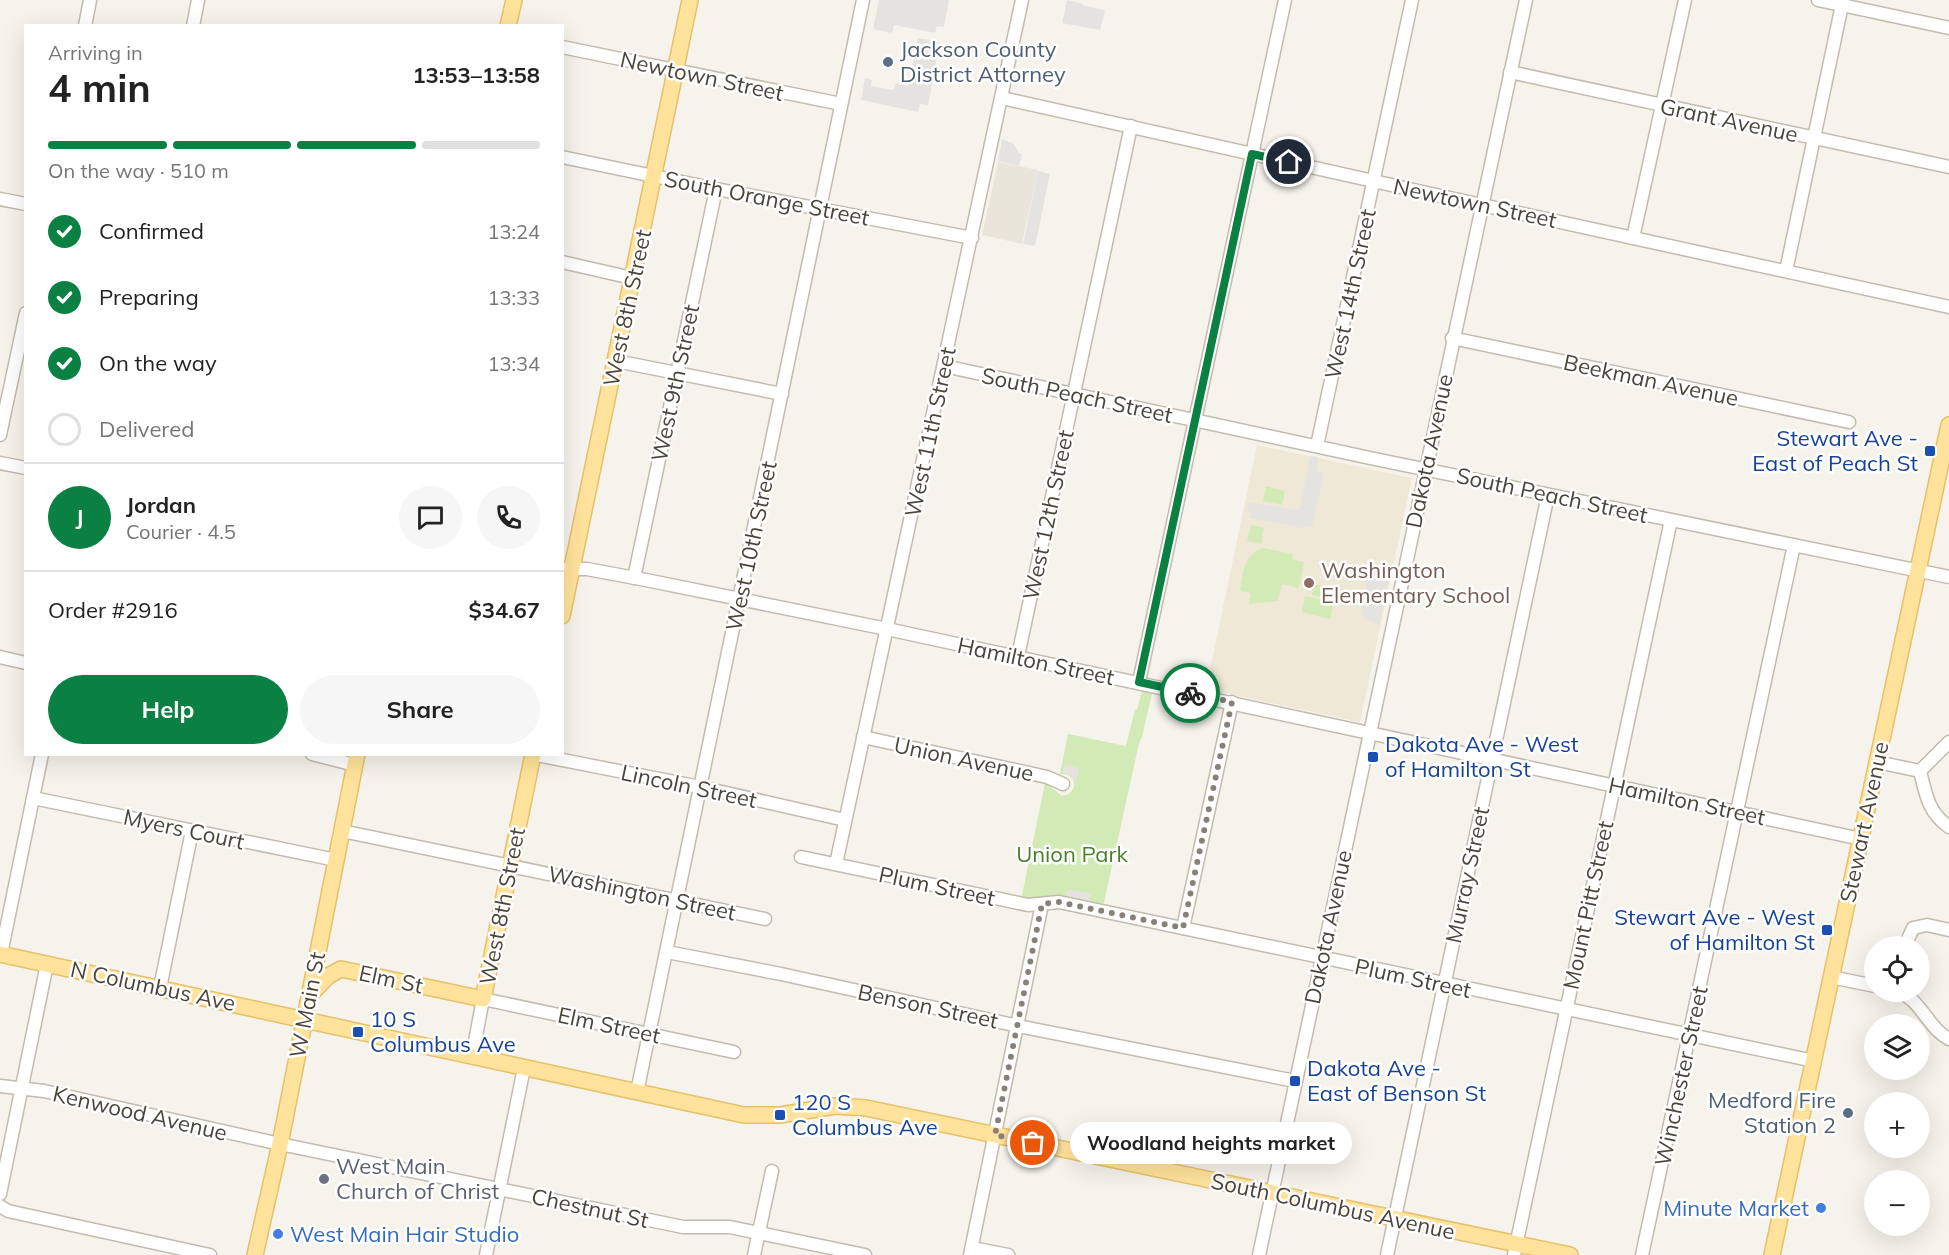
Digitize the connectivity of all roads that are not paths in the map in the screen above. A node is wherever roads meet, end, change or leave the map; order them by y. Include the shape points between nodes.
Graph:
1 (90, 0) edge
2 (198, 0) edge
3 (514, 0) edge
4 (690, 0) edge
5 (863, 0) edge
6 (1022, 0) edge
7 (1285, 0) edge
8 (1412, 0) edge
9 (1526, 0) edge
10 (1685, 0) edge
11 (1818, 0) edge
12 (1843, 3) edge
13 (85, 24) edge
14 (194, 24) edge
15 (508, 24) edge
16 (1949, 27) edge
17 (564, 47) edge
18 (676, 70) junction
19 (1510, 72) junction
20 (1002, 98) junction
21 (841, 104) junction
22 (1662, 105) junction
23 (1131, 126) junction
24 (1814, 138) junction
25 (1252, 154) junction
26 (564, 157) edge
27 (1949, 167) edge
28 (654, 176) junction
29 (1373, 181) junction
30 (716, 189) junction
31 (0, 199) edge
32 (24, 204) edge
33 (1481, 205) junction
34 (821, 208) junction
35 (972, 238) junction
36 (1633, 238) junction
37 (564, 262) edge
38 (1786, 271) junction
39 (632, 278) junction
40 (1949, 307) edge
41 (24, 322) edge
42 (1452, 338) junction
43 (616, 361) junction
44 (944, 366) junction
45 (678, 374) junction
46 (782, 394) junction
47 (1074, 395) junction
48 (1195, 421) junction
49 (1849, 422) dead end
50 (1949, 425) edge
51 (0, 435) edge
52 (1947, 442) edge
53 (1317, 446) junction
54 (0, 463) edge
55 (24, 468) edge
56 (1425, 469) junction
57 (1548, 495) junction
58 (1671, 520) junction
59 (1794, 545) junction
60 (568, 569) edge
61 (1918, 571) junction
62 (1949, 577) edge
63 (634, 578) junction
64 (564, 600) edge
65 (740, 600) junction
66 (886, 629) junction
67 (1018, 656) junction
68 (0, 657) edge
69 (24, 663) edge
70 (1139, 682) junction
71 (1232, 702) junction
72 (1369, 731) junction
73 (863, 737) junction
74 (1949, 742) edge
75 (42, 756) edge
76 (327, 756) edge
77 (533, 756) edge
78 (543, 756) edge
79 (1492, 759) junction
80 (356, 760) edge
81 (1877, 762) junction
82 (1920, 771) junction
83 (1063, 784) dead end
84 (1613, 785) junction
85 (700, 787) junction
86 (33, 798) junction
87 (1738, 811) junction
88 (845, 820) junction
89 (1949, 827) edge
90 (192, 831) junction
91 (342, 831) junction
92 (1861, 839) junction
93 (801, 857) dead end
94 (336, 860) junction
95 (836, 864) junction
96 (510, 865) junction
97 (676, 902) junction
98 (1042, 904) junction
99 (765, 919) dead end
100 (1183, 928) junction
101 (1949, 930) edge
102 (1909, 936) edge
103 (318, 949) junction
104 (667, 952) junction
105 (0, 954) edge
106 (1321, 958) junction
107 (48, 964) junction
108 (341, 969) junction
109 (1831, 977) junction
110 (1443, 984) junction
111 (1864, 984) edge
112 (160, 988) junction
113 (309, 996) junction
114 (483, 999) junction
115 (1914, 1002) edge
116 (1566, 1010) junction
117 (305, 1019) junction
118 (1018, 1026) junction
119 (650, 1034) junction
120 (1690, 1036) junction
121 (1949, 1039) edge
122 (734, 1052) dead end
123 (472, 1057) junction
124 (1814, 1061) junction
125 (524, 1068) junction
126 (1295, 1081) junction
127 (0, 1086) edge
128 (22, 1089) junction
129 (637, 1092) junction
130 (995, 1135) junction
131 (280, 1144) junction
132 (772, 1171) dead end
133 (500, 1189) junction
134 (1272, 1192) junction
135 (0, 1194) edge
136 (0, 1206) edge
137 (1394, 1219) junction
138 (759, 1232) junction
139 (1515, 1250) edge
140 (971, 1251) edge
141 (210, 1255) edge
142 (255, 1255) edge
143 (486, 1255) edge
144 (754, 1255) edge
145 (866, 1255) edge
146 (1008, 1255) edge
147 (1259, 1255) edge
148 (1387, 1255) edge
149 (1570, 1255) edge
150 (1642, 1255) edge
151 (1773, 1255) edge

1 - 13 street
2 - 14 street
3 - 15 main road
4 - 18 main road, West 8th Street
5 - 21 street, West 10th Street
6 - 20 street, West 11th Street
7 - 25 street
8 - 29 street, West 14th Street
9 - 19 street, Dakota Avenue
10 - 22 street
11 - 12 street
12 - 16 street
12 - 24 street
17 - 18 street, Newtown Street
18 - 21 street, Newtown Street
18 - 28 main road, West 8th Street
19 - 22 street, Grant Avenue
19 - 33 street, Dakota Avenue
20 - 23 street, Newtown Street
20 - 35 street, West 11th Street
21 - 34 street, West 10th Street
22 - 24 street, Grant Avenue
22 - 36 street
23 - 25 street, Newtown Street
23 - 47 street, West 12th Street
24 - 27 street, Grant Avenue
24 - 38 street
25 - 29 street, Newtown Street
25 - 48 street
26 - 28 street, South Orange Street
28 - 30 street, South Orange Street
28 - 39 main road, West 8th Street
29 - 33 street, Newtown Street
29 - 53 street, West 14th Street
30 - 34 street, South Orange Street
30 - 45 street, West 9th Street
31 - 32 street
33 - 36 street, Newtown Street
33 - 42 street, Dakota Avenue
34 - 35 street, South Orange Street
34 - 46 street, West 10th Street
35 - 44 street, West 11th Street
36 - 38 street, Newtown Street
37 - 39 street
38 - 40 street, Newtown Street
39 - 43 main road, West 8th Street
41 - 51 street
42 - 49 street, Beekman Avenue
42 - 56 street, Dakota Avenue
43 - 45 street
43 - 60 main road, West 8th Street
44 - 47 street, South Peach Street
44 - 66 street, West 11th Street
45 - 46 street
45 - 63 street, West 9th Street
46 - 65 street, West 10th Street
47 - 48 street, South Peach Street
47 - 67 street, West 12th Street
48 - 53 street, South Peach Street
48 - 70 street
50 - 52 main road, Stewart Avenue
52 - 61 main road, Stewart Avenue
53 - 56 street, South Peach Street
54 - 55 street
56 - 57 street, South Peach Street
56 - 72 street, Dakota Avenue
57 - 58 street, South Peach Street
57 - 79 street, Murray Street
58 - 59 street, South Peach Street
58 - 84 street, Mount Pitt Street
59 - 61 street, South Peach Street
59 - 87 street, Winchester Street
60 - 63 street, Hamilton Street
60 - 64 main road, West 8th Street
61 - 62 street, South Peach Street
61 - 81 main road, Stewart Avenue
63 - 65 street, Hamilton Street
65 - 66 street, Hamilton Street
65 - 85 street, West 10th Street
66 - 67 street, Hamilton Street
66 - 73 street, West 11th Street
67 - 70 street, Hamilton Street
68 - 69 street
70 - 71 street, Hamilton Street
71 - 72 street, Hamilton Street
71 - 100 street
72 - 79 street, Hamilton Street
72 - 106 street, Dakota Avenue
73 - 83 street, Union Avenue via 1047,777
73 - 88 street, West 11th Street
74 - 82 street
75 - 86 street
76 - 80 street
77 - 96 main road, West 8th Street
78 - 85 street, Lincoln Street
79 - 84 street, Hamilton Street
79 - 110 street, Murray Street
80 - 91 main road, W Main St
81 - 82 street
81 - 92 main road, Stewart Avenue
82 - 89 street via 1932,810
84 - 87 street, Hamilton Street
84 - 116 street, Mount Pitt Street
85 - 88 street, Lincoln Street
85 - 97 street, West 10th Street
86 - 90 street, Myers Court
86 - 105 street
87 - 92 street, Hamilton Street
87 - 120 street, Winchester Street
88 - 95 street, West 11th Street
90 - 94 street, Myers Court
90 - 112 street
91 - 94 main road, W Main St
91 - 96 street, Washington Street
92 - 109 main road, Stewart Avenue
93 - 95 street, Plum Street
94 - 103 main road, W Main St
95 - 98 street, Plum Street via 1028,905
96 - 97 street, Washington Street
96 - 114 main road, West 8th Street
97 - 99 street, Washington Street
97 - 104 street, West 10th Street
98 - 100 street, Plum Street via 1059,902
98 - 118 street
100 - 106 street, Plum Street
101 - 102 street via 1927,925 1913,928
103 - 108 main road via 321,957
103 - 113 main road, W Main St
104 - 118 street, Benson Street
104 - 119 street, West 10th Street
105 - 107 main road, N Columbus Ave
106 - 110 street, Plum Street
106 - 126 street, Dakota Avenue
107 - 112 main road, N Columbus Ave
107 - 128 street
108 - 113 main road, Elm St via 328,976
108 - 114 main road, Elm St
109 - 111 street
109 - 124 main road, Stewart Avenue
110 - 116 street, Plum Street
110 - 137 street, Murray Street
112 - 117 main road, N Columbus Ave
113 - 117 main road, W Main St
114 - 119 street, Elm Street
114 - 123 street, West 8th Street
115 - 121 street
116 - 120 street, Plum Street
116 - 139 street, Mount Pitt Street
117 - 123 main road, N Columbus Ave
117 - 131 main road, W Main St
118 - 126 street, Benson Street
118 - 130 street
119 - 122 street, Elm Street
119 - 129 street, West 10th Street
120 - 124 street, Plum Street
120 - 150 street, Winchester Street
123 - 125 main road, South Columbus Avenue
124 - 151 main road, Stewart Avenue
125 - 129 main road, South Columbus Avenue
125 - 133 street
126 - 134 street, Dakota Avenue
127 - 128 street, Kenwood Avenue
128 - 131 street, Kenwood Avenue
128 - 135 street
129 - 130 main road, South Columbus Avenue via 744,1115 849,1106
130 - 134 main road, South Columbus Avenue
130 - 140 street
131 - 133 street, Chestnut St
131 - 142 main road, W Main St
132 - 138 street
133 - 138 street, Chestnut St via 683,1227 730,1227
133 - 143 street
134 - 137 main road, South Columbus Avenue
134 - 147 street, Dakota Avenue
136 - 141 street via 8,1211
137 - 139 main road, South Columbus Avenue
137 - 148 street, Murray Street
138 - 144 street
138 - 145 street, Chestnut St
139 - 149 main road, South Columbus Avenue
140 - 146 street

